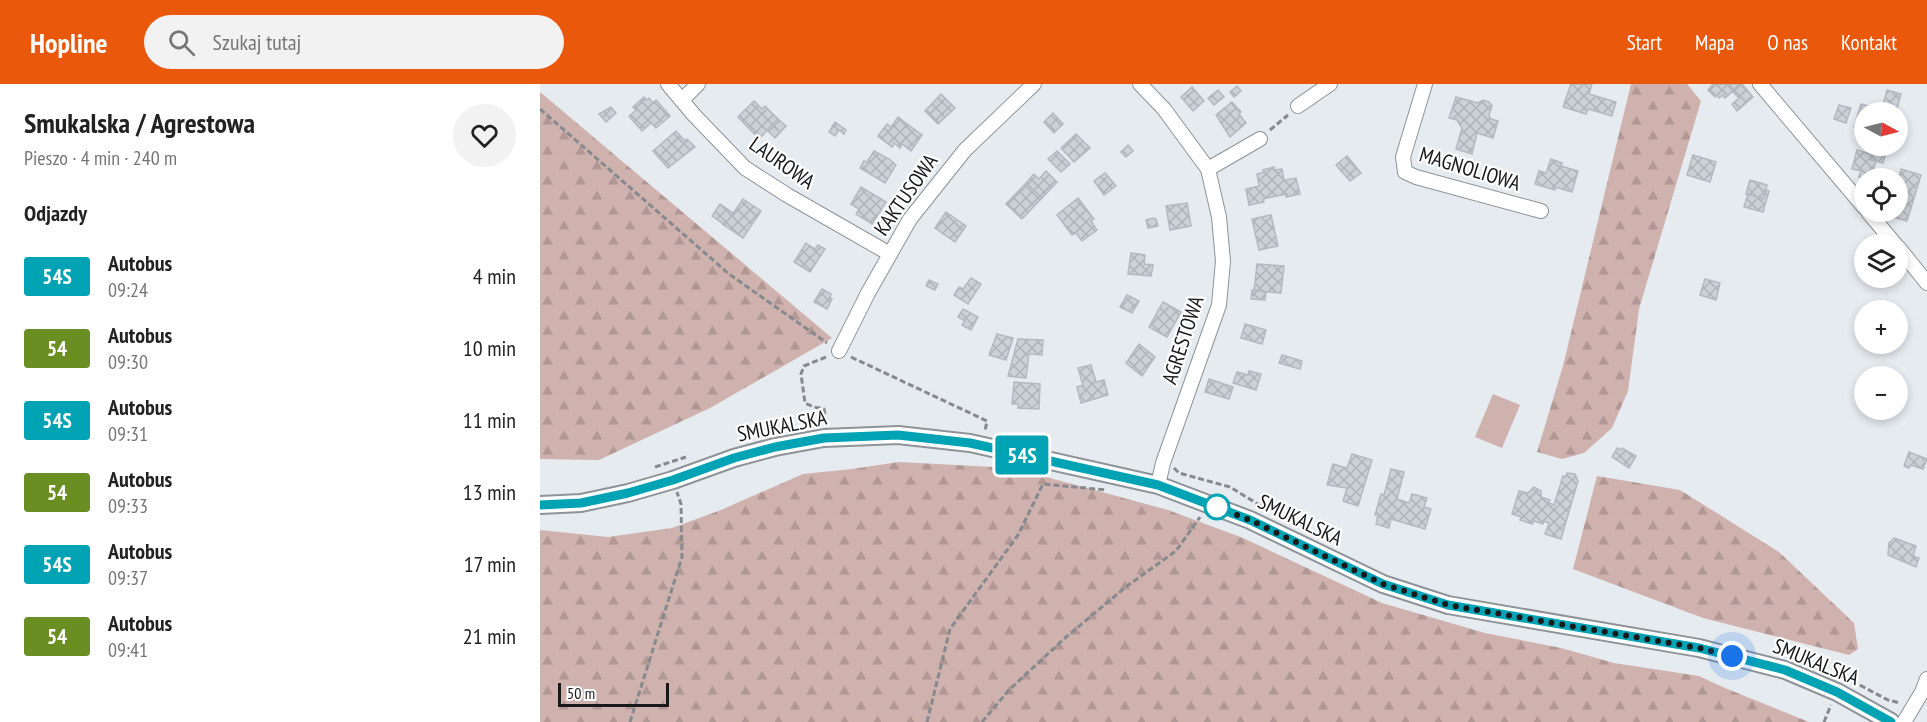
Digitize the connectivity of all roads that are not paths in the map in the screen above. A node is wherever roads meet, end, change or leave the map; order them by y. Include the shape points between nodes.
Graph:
1 (668, 84) edge
2 (699, 84) edge
3 (1034, 84) edge
4 (1140, 84) edge
5 (1330, 84) edge
6 (1425, 84) edge
7 (1760, 84) edge
8 (681, 100) junction
9 (1298, 106) road end
10 (1260, 139) road end
11 (1208, 169) junction
12 (1854, 195) edge
13 (1541, 211) dead end
14 (1876, 222) edge
15 (1886, 234) edge
16 (890, 254) junction
17 (1908, 260) edge
18 (1927, 283) edge
19 (839, 351) road end
20 (1158, 485) junction
21 (540, 505) edge
22 (1927, 679) edge
23 (1891, 722) edge
24 (1904, 722) edge

1 - 8 street, LAUROWA
2 - 8 street
3 - 16 street, KAKTUSOWA via 965,150 909,219
4 - 11 street, AGRESTOWA via 1164,109
5 - 9 street
6 - 13 street, MAGNOLIOWA via 1403,157 1405,172
7 - 12 street
8 - 16 street, LAUROWA via 745,168
10 - 11 street
11 - 20 street, AGRESTOWA via 1224,261 1219,305
14 - 15 street
16 - 19 street, KAKTUSOWA
17 - 18 street
20 - 21 street, SMUKALSKA via 970,443 876,435 824,438 775,447 628,493 581,503
20 - 23 street, SMUKALSKA via 1250,520 1409,593 1458,608 1699,648 1749,660 1818,684
22 - 24 street

